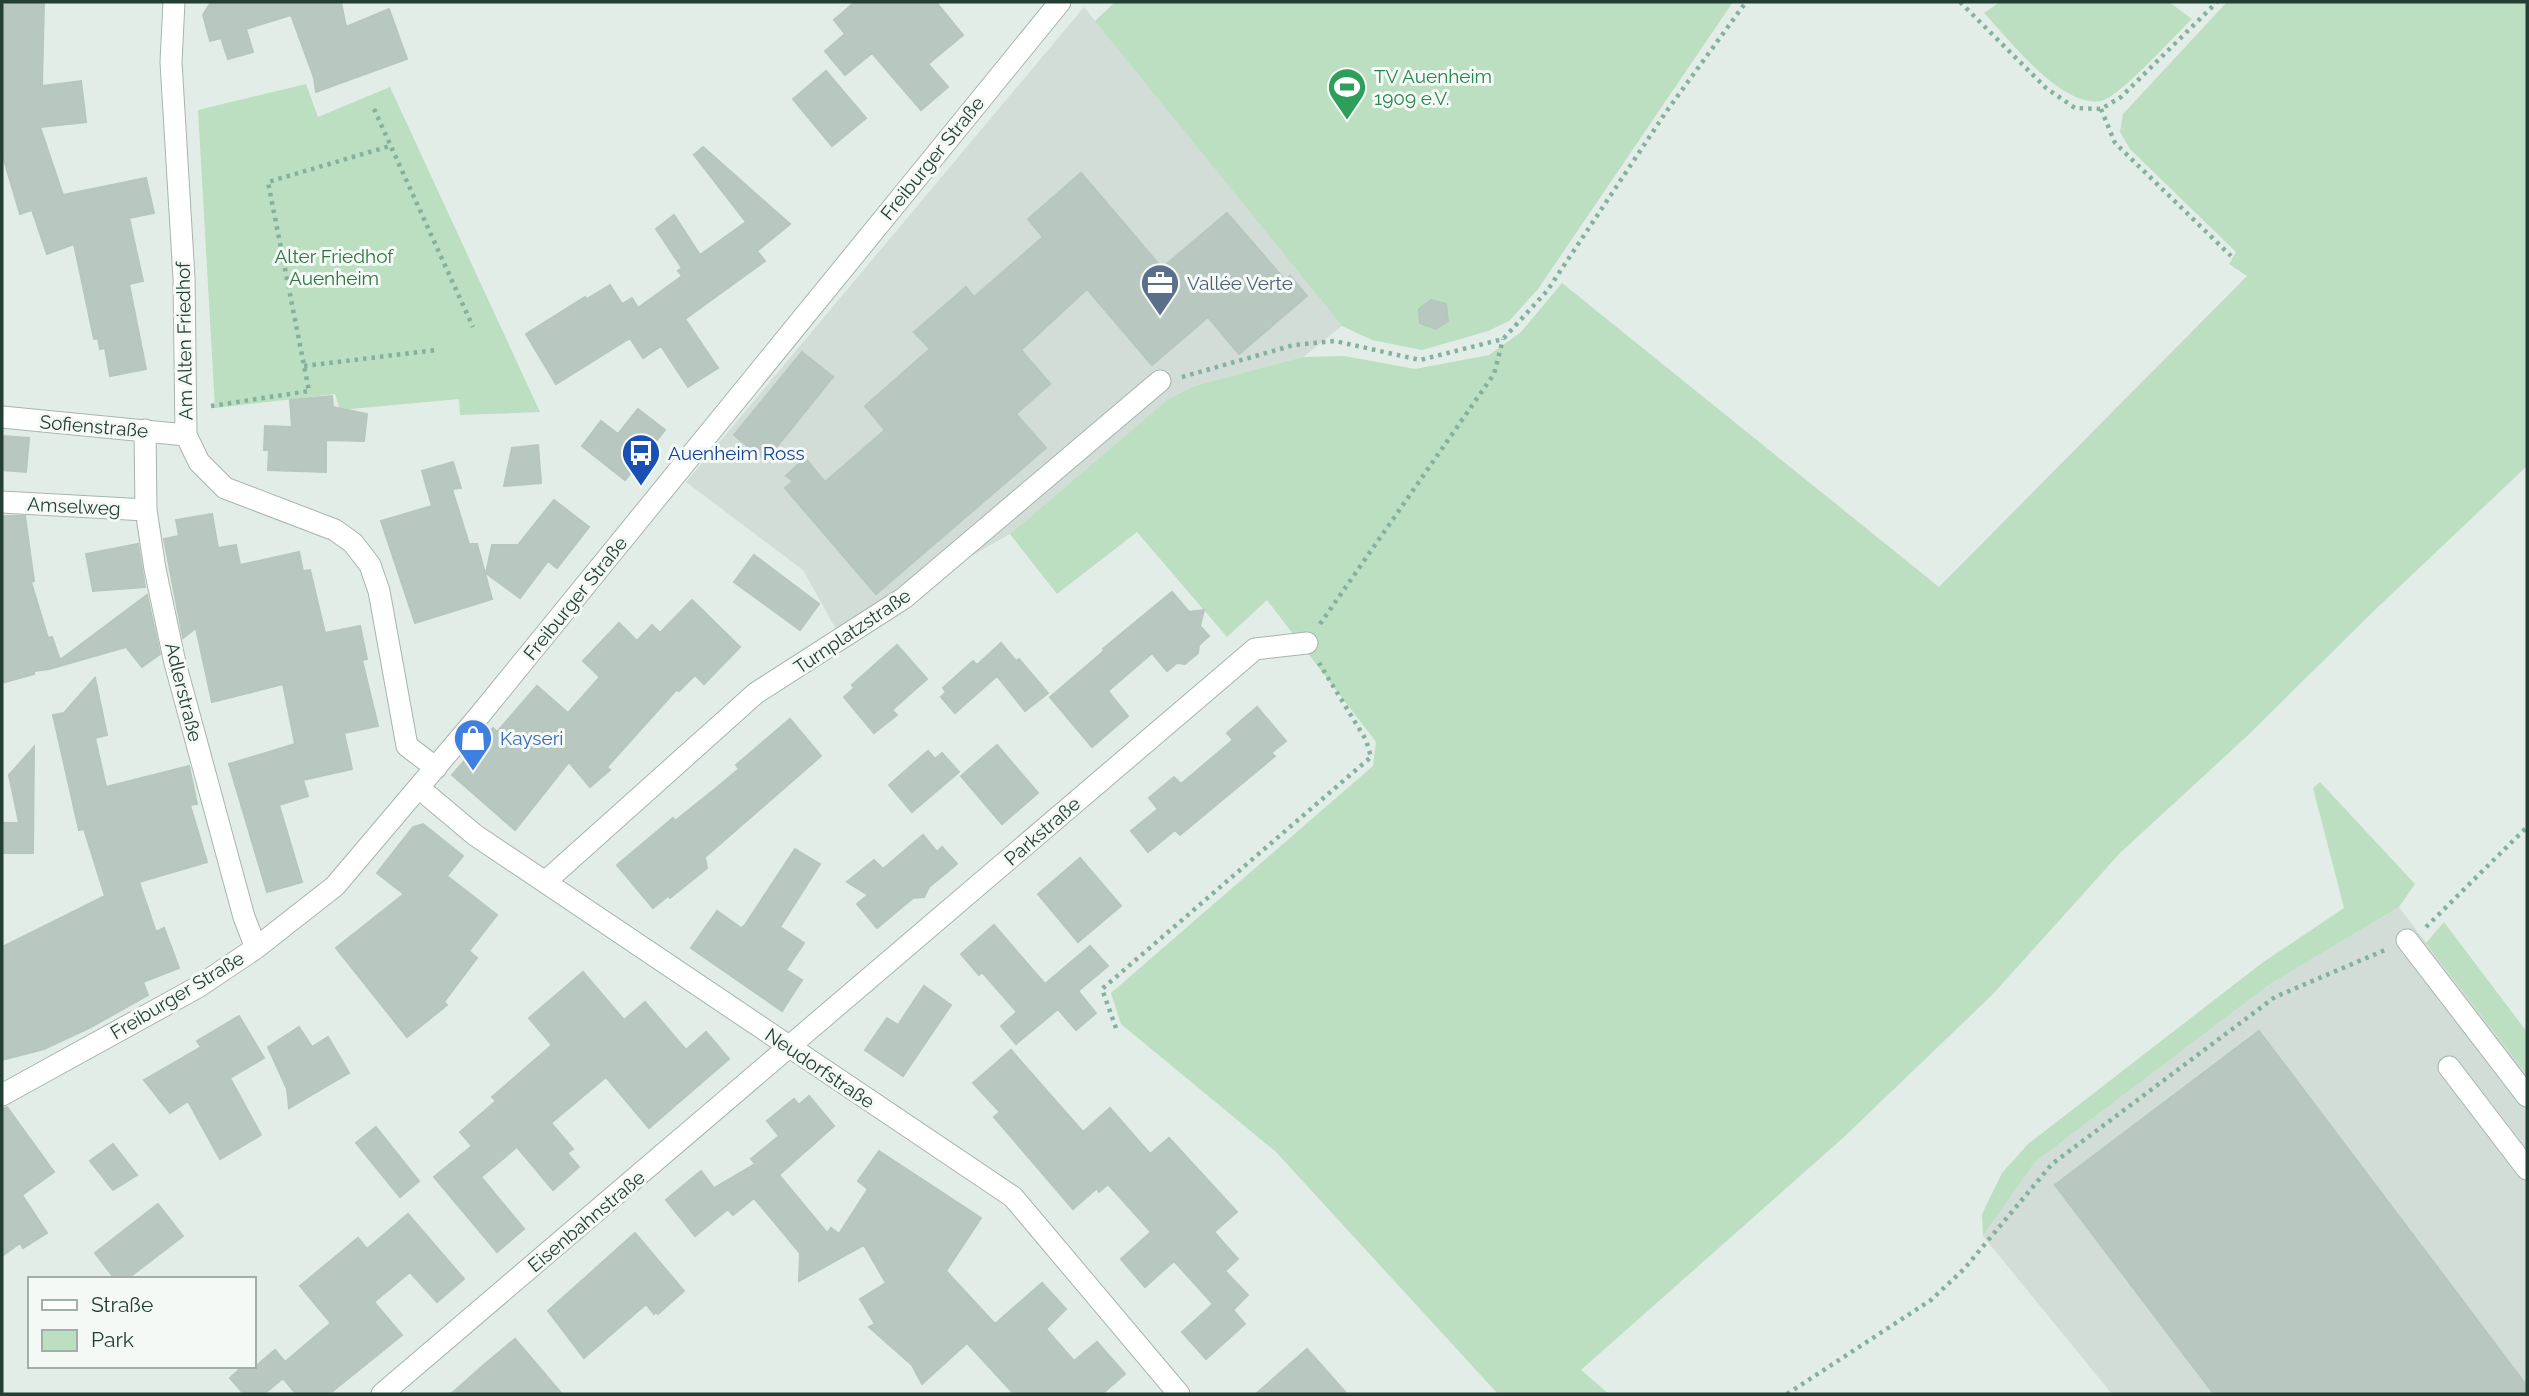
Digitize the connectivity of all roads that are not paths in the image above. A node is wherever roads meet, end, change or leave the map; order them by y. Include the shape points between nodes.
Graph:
1 (174, 2) edge
2 (1060, 2) edge
3 (1160, 382) road end
4 (2, 417) edge
5 (145, 430) junction
6 (186, 435) junction
7 (2, 502) edge
8 (146, 510) junction
9 (1307, 643) road end
10 (436, 768) junction
11 (419, 788) junction
12 (545, 882) junction
13 (2407, 940) road end
14 (256, 948) junction
15 (790, 1047) junction
16 (2449, 1066) dead end
17 (2, 1095) edge
18 (2527, 1097) edge
19 (2527, 1169) edge
20 (382, 1394) edge
21 (1180, 1394) edge

1 - 6 street, Am Alten Friedhof via 171,62 184,278
2 - 10 street, Freiburger Straße
3 - 12 street, Turnplatzstraße via 904,598 756,694
4 - 5 street, Sofienstraße
5 - 6 street, Sofienstraße
5 - 8 street, Adlerstraße
6 - 10 street, Am Alten Friedhof via 199,462 225,488 335,530 353,543 369,565 379,591 407,746
7 - 8 street, Amselweg
8 - 14 street, Adlerstraße via 175,663
9 - 15 street, Parkstraße via 1255,649
10 - 11 street, Freiburger Straße
11 - 12 street, Neudorfstraße via 475,835
11 - 14 street, Freiburger Straße via 335,886
12 - 15 street, Neudorfstraße
13 - 18 street
14 - 17 street, Freiburger Straße via 198,987
15 - 20 street, Eisenbahnstraße
15 - 21 street, Neudorfstraße via 1013,1197
16 - 19 street

